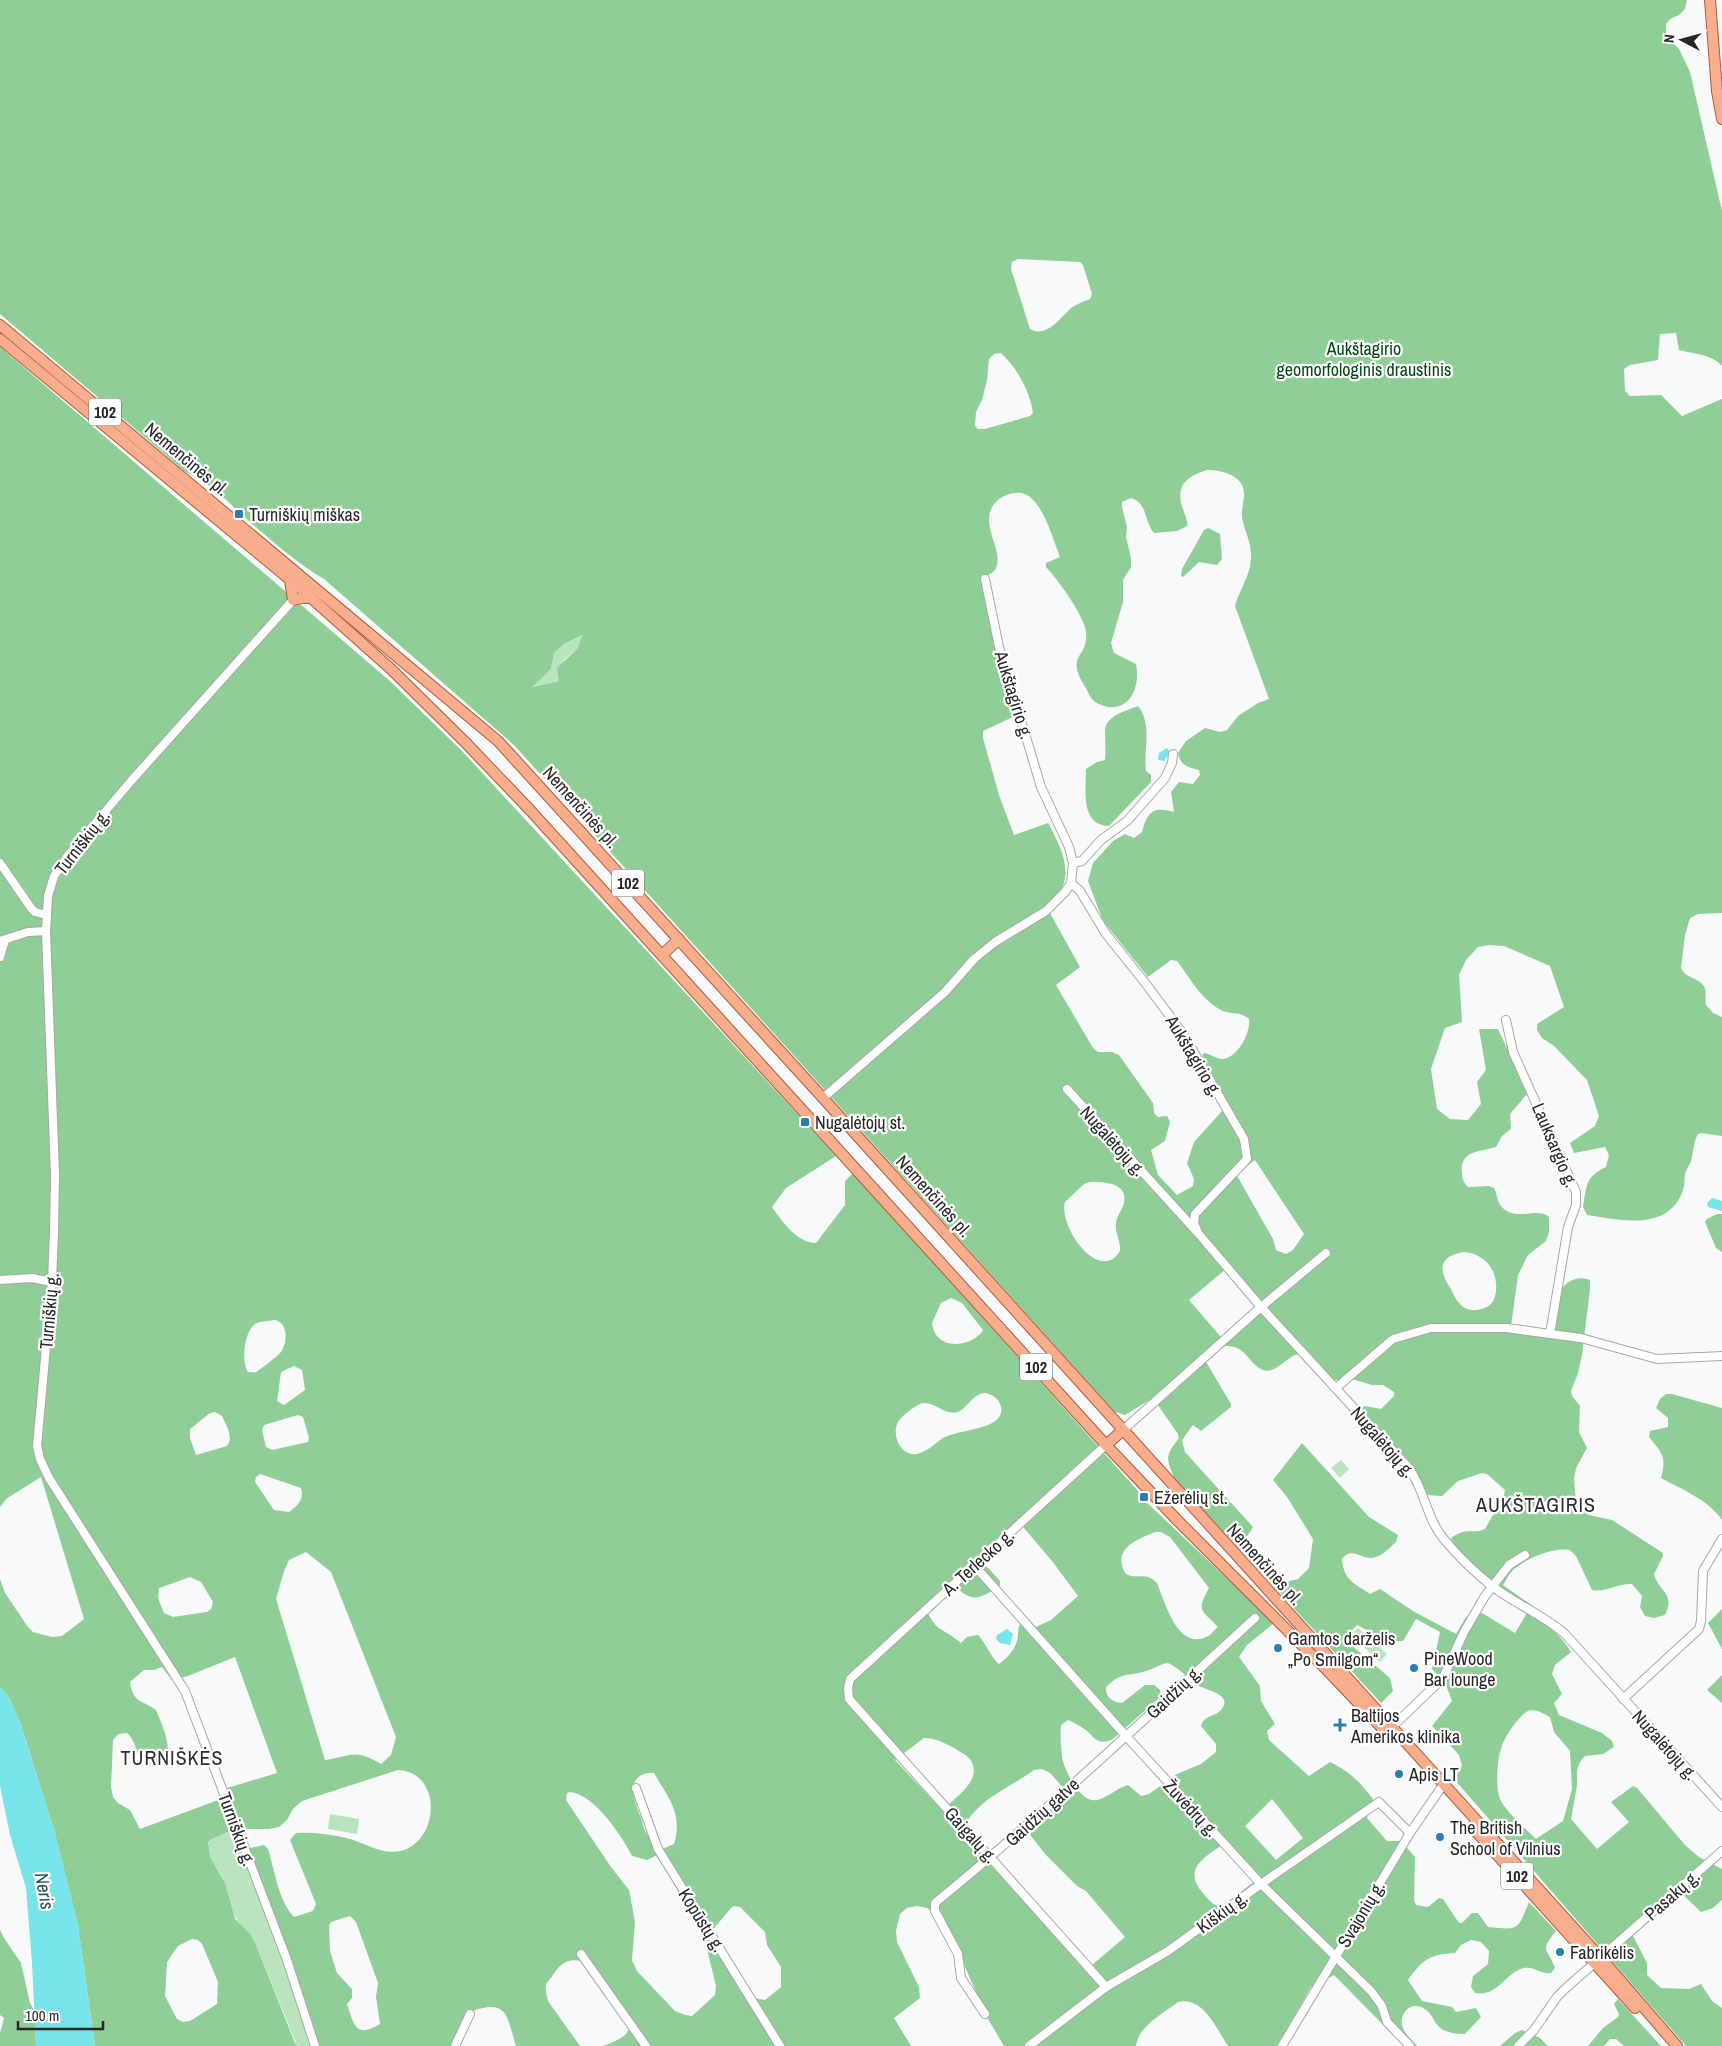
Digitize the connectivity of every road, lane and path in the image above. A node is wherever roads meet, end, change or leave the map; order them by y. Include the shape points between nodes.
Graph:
1 (1710, 0) edge
2 (1722, 119) edge
3 (0, 325) edge
4 (0, 339) edge
5 (210, 499) junction
6 (203, 507) junction
7 (985, 579) dead end
8 (290, 580) junction
9 (311, 598) junction
10 (293, 600) junction
11 (371, 633) junction
12 (362, 644) junction
13 (1174, 754) dead end
14 (0, 863) edge
15 (1072, 864) junction
16 (1071, 883) junction
17 (46, 915) junction
18 (46, 931) junction
19 (679, 939) junction
20 (3, 940) edge
21 (662, 955) junction
22 (0, 957) edge
23 (1506, 1020) dead end
24 (1067, 1089) dead end
25 (823, 1098) junction
26 (1198, 1233) junction
27 (1326, 1253) dead end
28 (0, 1280) edge
29 (52, 1282) junction
30 (1261, 1307) junction
31 (1550, 1334) junction
32 (1722, 1356) edge
33 (1336, 1388) junction
34 (1122, 1430) junction
35 (1106, 1445) junction
36 (1722, 1539) edge
37 (1525, 1555) dead end
38 (974, 1564) junction
39 (1492, 1586) junction
40 (1256, 1600) junction
41 (1273, 1617) junction
42 (1255, 1618) junction
43 (850, 1679) joint
44 (1623, 1699) junction
45 (1391, 1728) junction
46 (1126, 1736) junction
47 (1093, 1766) joint
48 (1440, 1787) junction
49 (636, 1788) dead end
50 (1722, 1807) edge
51 (1410, 1833) junction
52 (1722, 1851) edge
53 (991, 1857) junction
54 (1261, 1884) junction
55 (580, 1954) dead end
56 (1336, 1956) junction
57 (1598, 1960) junction
58 (1106, 1987) junction
59 (470, 2014) dead end
60 (985, 2014) dead end
61 (316, 2046) edge
62 (455, 2046) edge
63 (646, 2046) edge
64 (780, 2046) edge
65 (1029, 2046) edge
66 (1282, 2046) edge
67 (1410, 2046) edge
68 (1518, 2046) edge
69 (1668, 2046) edge
70 (1677, 2046) edge

1 - 2 main road
3 - 5 main road, Nemenčinės pl. / 102
4 - 6 main road, Nemenčinės pl. / 102
5 - 6 main road
5 - 11 main road, Nemenčinės pl. / 102
6 - 8 main road, Nemenčinės pl. / 102
7 - 15 street, Aukštagirio g. via 999,647 1041,787 1064,834
8 - 9 main road, Nemenčinės pl. / 102
8 - 10 main road
9 - 10 main road
9 - 12 main road, Nemenčinės pl. / 102
10 - 17 street, Turniškių g. via 69,854 54,876
11 - 12 main road
11 - 19 main road, Nemenčinės pl. / 102 via 498,741
12 - 21 main road, Nemenčinės pl. / 102 via 466,742
13 - 15 street via 1165,778 1127,821 1101,840 1082,861
14 - 17 street via 31,908
15 - 16 street, Aukštagirio g.
16 - 25 street via 1046,911 974,959 945,992
16 - 26 street, Aukštagirio g. via 1184,1035 1244,1139 1247,1159 1195,1214 1194,1224
17 - 18 street, Turniškių g.
18 - 20 street via 28,932
18 - 29 street, Turniškių g. via 55,1175
19 - 21 main road
19 - 25 main road, Nemenčinės pl. / 102
20 - 22 street
21 - 35 main road, Nemenčinės pl. / 102
23 - 31 street, Lauksargio g. via 1513,1052 1576,1192
24 - 26 street, Nugalėtojų g.
25 - 34 main road, Nemenčinės pl. / 102
26 - 30 street, Nugalėtojų g.
27 - 30 street
28 - 29 street via 32,1278
29 - 61 street, Turniškių g. via 38,1434 40,1459 185,1691 287,1960
30 - 33 street, Nugalėtojų g.
30 - 34 street
31 - 32 street via 1581,1338 1657,1359
31 - 33 street via 1507,1328 1431,1328 1393,1339
33 - 39 street, Nugalėtojų g. via 1413,1474 1439,1533
34 - 35 main road
34 - 45 main road, Nemenčinės pl. / 102
35 - 38 street, A. Terlecko g.
35 - 40 main road, Nemenčinės pl. / 102
36 - 44 street via 1703,1572 1699,1629
37 - 39 street via 1509,1565
38 - 43 street, A. Terlecko g.
38 - 46 street, Žuvėdrų g.
39 - 44 street, Nugalėtojų g. via 1555,1626
39 - 45 street via 1464,1632 1443,1678
40 - 41 main road, Nemenčinės pl. / 102
40 - 42 street
41 - 42 street
41 - 48 main road, Nemenčinės pl. / 102
42 - 46 street, Gaidžių g.
43 - 53 street, Gaigalų g. via 849,1699
44 - 50 street, Nugalėtojų g.
45 - 48 main road, Nemenčinės pl. / 102
46 - 47 street, Gaidžių g.
46 - 54 street, Žuvėdrų g.
47 - 53 street, Gaidžių gatve
48 - 51 street, Svajonių g.
48 - 57 main road, Nemenčinės pl. / 102
49 - 64 street, Kopūstų g. via 658,1849
51 - 54 street, Kiškių g. via 1379,1802
51 - 56 street, Svajonių g.
52 - 57 street, Pasakų g.
53 - 58 street, Gaigalų g.
53 - 60 street, Gaidžių gatve via 934,1906 958,1954 961,1978
54 - 56 street, Žuvėdrų g.
54 - 58 street, Kiškių g. via 1168,1951
55 - 63 street
56 - 66 street, Svajonių g.
56 - 67 street, Žuvėdrų g. via 1375,1996 1387,2022
57 - 68 street, Pasakų g. via 1557,1997 1534,2030
57 - 69 main road, Nemenčinės pl. / 102
57 - 70 main road, Nemenčinės pl. / 102
58 - 65 street, Kiškių g.
59 - 62 street

